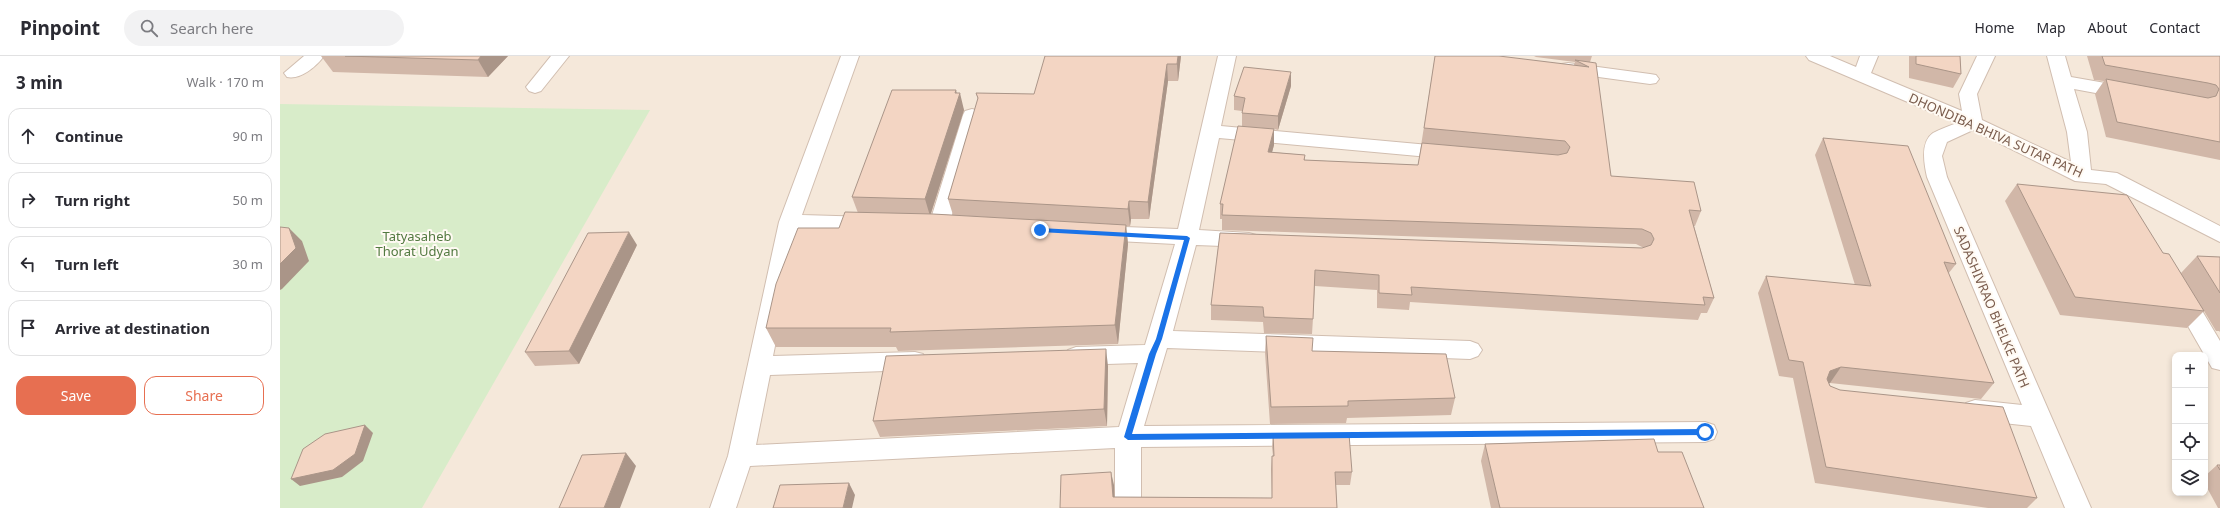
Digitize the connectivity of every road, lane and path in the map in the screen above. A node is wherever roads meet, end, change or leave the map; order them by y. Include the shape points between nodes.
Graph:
1 (315, 56) edge
2 (560, 56) edge
3 (850, 56) edge
4 (1227, 56) edge
5 (1815, 56) edge
6 (1869, 56) edge
7 (1986, 56) edge
8 (2056, 56) edge
9 (1555, 67) edge
10 (293, 73) dead end
11 (1861, 77) junction
12 (1650, 80) dead end
13 (2063, 82) junction
14 (534, 87) dead end
15 (2144, 96) edge
16 (972, 115) edge
17 (1973, 123) junction
18 (1210, 131) junction
19 (1468, 155) edge
20 (2082, 176) junction
21 (2110, 178) junction
22 (2133, 214) edge
23 (788, 222) junction
24 (886, 224) edge
25 (962, 226) edge
26 (1077, 232) edge
27 (2220, 235) edge
28 (1187, 238) junction
29 (1266, 241) edge
30 (2168, 274) edge
31 (1156, 346) junction
32 (1470, 350) dead end
33 (1057, 356) edge
34 (939, 360) edge
35 (2220, 361) edge
36 (759, 366) junction
37 (1956, 408) edge
38 (2040, 417) junction
39 (1705, 432) dead end
40 (1128, 437) junction
41 (741, 456) junction
42 (723, 508) edge
43 (1128, 508) edge
44 (2078, 508) edge

1 - 10 street
2 - 14 street
3 - 23 street
4 - 18 street
5 - 11 street, DHONDIBA BHIVA SUTAR PATH
6 - 11 street
7 - 17 street via 1968,94
8 - 13 street
9 - 12 street
11 - 17 street, DHONDIBA BHIVA SUTAR PATH
13 - 15 street
13 - 20 street via 2077,132
16 - 25 street via 931,225
17 - 20 street, DHONDIBA BHIVA SUTAR PATH
17 - 38 street, SADASHIVRAO BHELKE PATH via 1939,138 1932,156 1937,177
18 - 19 street
18 - 28 street
20 - 21 street, DHONDIBA BHIVA SUTAR PATH
21 - 22 street
21 - 27 street, DHONDIBA BHIVA SUTAR PATH
23 - 24 street
23 - 36 street
26 - 28 street
28 - 29 street
28 - 31 street
30 - 35 street
31 - 32 street
31 - 33 street
31 - 40 street
34 - 36 street
36 - 41 street
37 - 38 street
38 - 44 street, SADASHIVRAO BHELKE PATH
39 - 40 street
40 - 41 street
40 - 43 street
41 - 42 street

